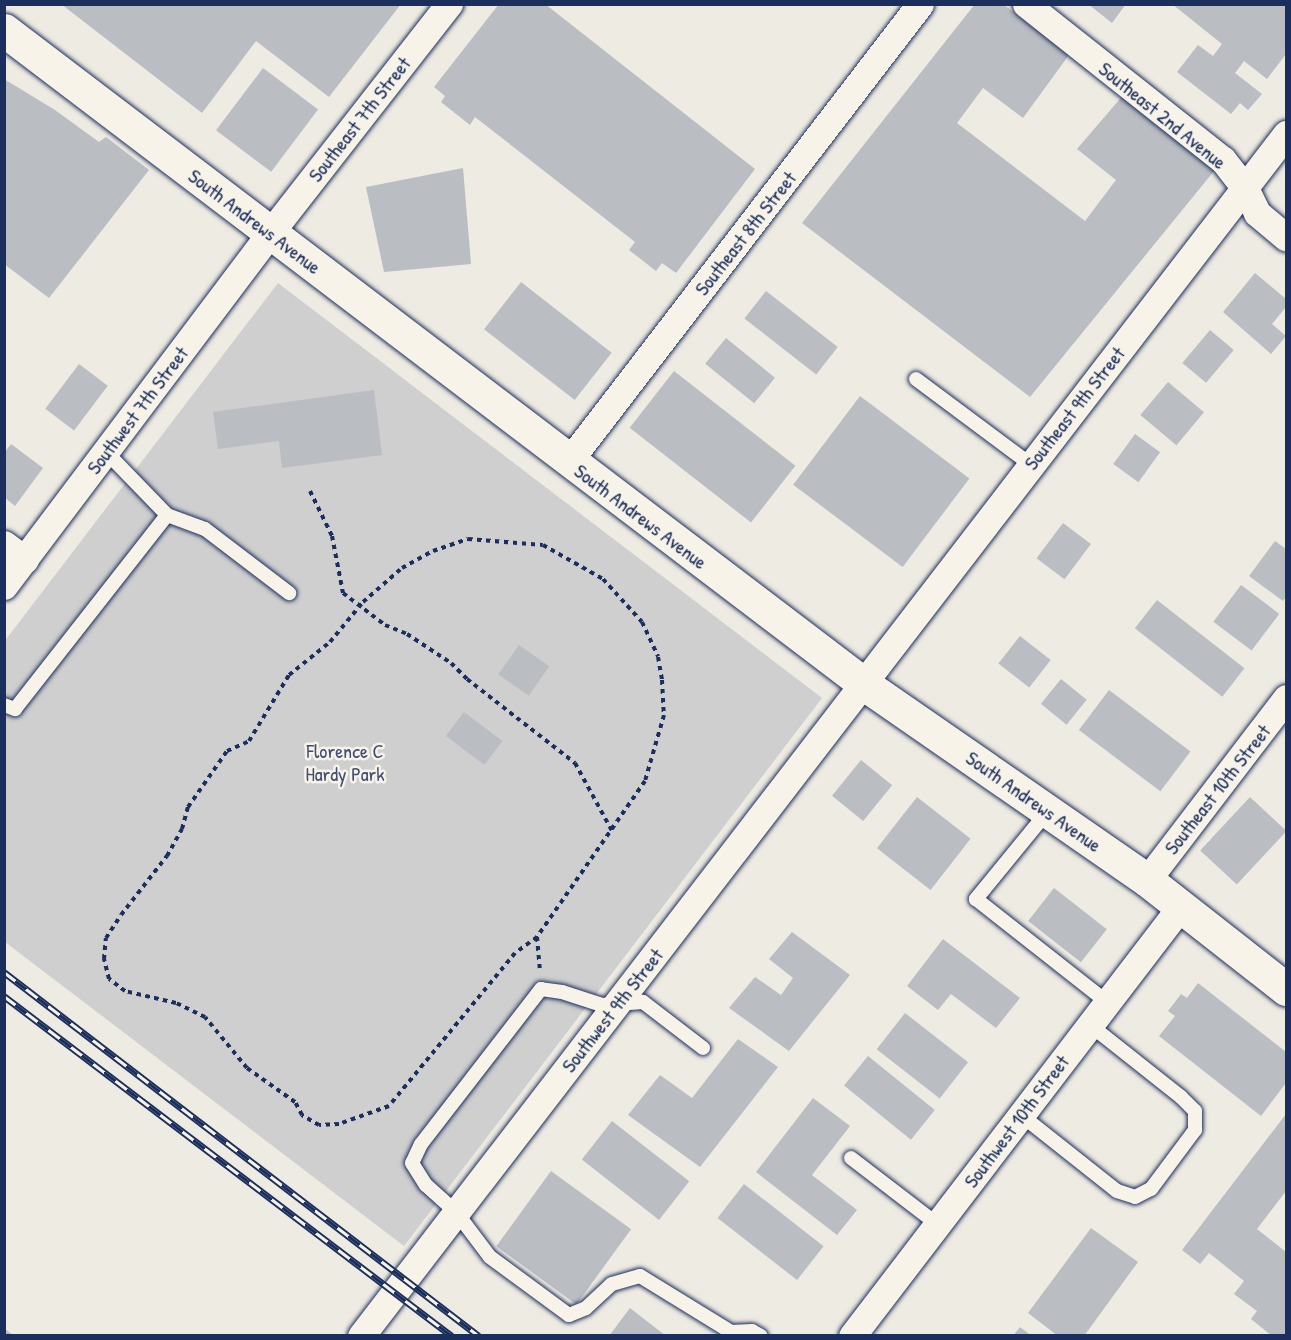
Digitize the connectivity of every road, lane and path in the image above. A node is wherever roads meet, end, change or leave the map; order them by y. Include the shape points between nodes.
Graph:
1 (449, 4) edge
2 (920, 4) edge
3 (1026, 4) edge
4 (4, 30) edge
5 (1287, 134) edge
6 (1245, 188) junction
7 (270, 233) junction
8 (1287, 237) edge
9 (916, 379) dead end
10 (106, 452) junction
11 (569, 461) junction
12 (1030, 464) junction
13 (310, 491) dead end
14 (167, 515) junction
15 (15, 552) edge
16 (4, 586) edge
17 (289, 593) dead end
18 (360, 606) junction
19 (864, 684) junction
20 (1287, 698) edge
21 (4, 705) edge
22 (1048, 810) junction
23 (612, 831) junction
24 (1147, 880) junction
25 (1180, 906) junction
26 (537, 937) junction
27 (541, 989) junction
28 (1287, 989) edge
29 (1107, 1002) junction
30 (616, 1005) junction
31 (1090, 1025) junction
32 (703, 1048) dead end
33 (1021, 1115) junction
34 (851, 1158) dead end
35 (456, 1212) junction
36 (937, 1224) junction
37 (361, 1335) edge
38 (760, 1335) edge
39 (852, 1335) edge

1 - 7 street, Southeast 7th Street
2 - 11 street, Southeast 8th Street
3 - 6 street, Southeast 2nd Avenue via 1223,160
4 - 7 main road, South Andrews Avenue
5 - 6 street, Southeast 9th Street
6 - 8 street, Southeast 2nd Avenue via 1257,213
6 - 12 street, Southeast 9th Street
7 - 10 street, Southwest 7th Street
7 - 11 main road, South Andrews Avenue
9 - 12 lane
10 - 14 lane
10 - 15 street, Southwest 7th Street
11 - 19 main road, South Andrews Avenue
12 - 19 street, Southeast 9th Street
13 - 18 path via 332,536 342,593
14 - 17 lane via 205,529
14 - 21 lane via 15,709
15 - 16 street, Southwest 7th Street
18 - 23 path via 385,625 443,657 575,763
18 - 23 path via 402,568 433,551 468,539 543,545 603,579 642,622 658,657 664,715 645,781
18 - 26 path via 330,642 289,675 249,741 227,751 212,769 188,807 182,829 167,856 106,938 104,959 109,979 125,991 176,1003 205,1017 247,1068 295,1102 302,1115 319,1125 339,1124 389,1106 515,953
19 - 22 main road, South Andrews Avenue
19 - 30 street, Southwest 9th Street
20 - 24 street, Southeast 10th Street
22 - 24 main road, South Andrews Avenue
22 - 29 lane via 976,899
23 - 26 path
24 - 25 main road, South Andrews Avenue
25 - 28 main road, South Andrews Avenue
25 - 29 street, Southwest 10th Street
26 - 27 path
27 - 30 lane
27 - 35 lane via 421,1144 412,1163 426,1185
29 - 31 street, Southwest 10th Street
30 - 32 lane via 643,1002
30 - 35 street, Southwest 9th Street
31 - 33 street, Southwest 10th Street
31 - 33 lane via 1195,1111 1195,1130 1151,1189 1135,1197 1117,1191
33 - 36 street, Southwest 10th Street
34 - 36 lane
35 - 37 street, Southwest 9th Street
35 - 38 lane via 490,1257 569,1315 586,1308 612,1284 640,1276 731,1332 752,1331
36 - 39 street, Southwest 10th Street

